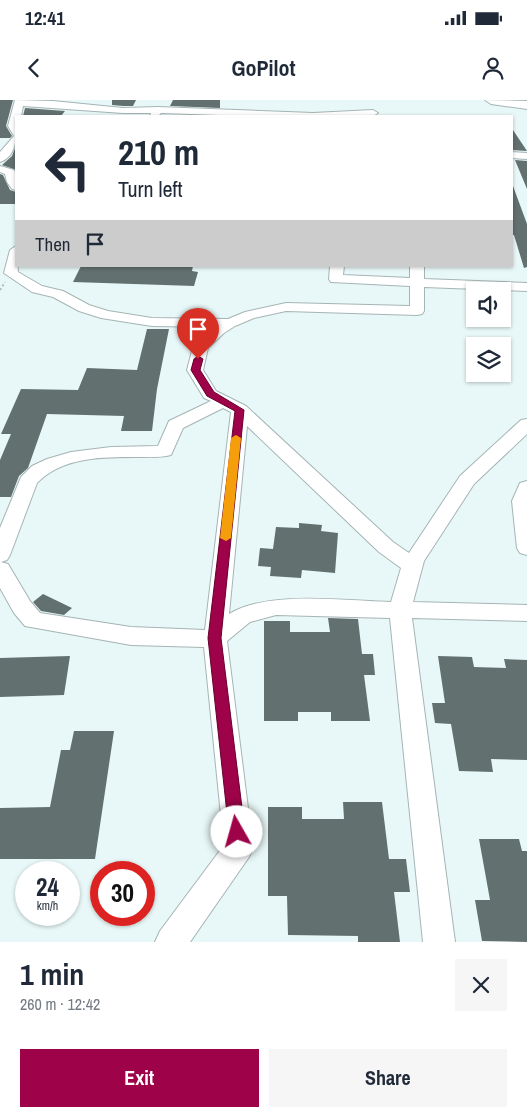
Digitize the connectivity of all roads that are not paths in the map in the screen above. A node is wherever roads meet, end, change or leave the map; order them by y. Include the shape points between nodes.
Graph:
1 (148, 100) edge
2 (491, 100) edge
3 (520, 100) edge
4 (527, 101) edge
5 (18, 102) edge
6 (527, 105) edge
7 (146, 111) junction
8 (156, 113) edge
9 (373, 113) dead end
10 (15, 115) edge
11 (261, 115) edge
12 (333, 115) edge
13 (15, 116) edge
14 (15, 133) edge
15 (15, 140) edge
16 (513, 156) edge
17 (527, 156) edge
18 (0, 159) edge
19 (0, 169) edge
20 (15, 186) edge
21 (15, 255) edge
22 (337, 267) edge
23 (417, 267) edge
24 (417, 282) junction
25 (527, 287) edge
26 (230, 323) junction
27 (232, 405) junction
28 (527, 424) edge
29 (527, 487) edge
30 (527, 548) edge
31 (0, 555) edge
32 (412, 565) junction
33 (0, 570) edge
34 (400, 610) junction
35 (527, 613) edge
36 (215, 638) junction
37 (172, 942) edge
38 (439, 942) edge

1 - 7 street
2 - 6 highway
3 - 4 highway
5 - 7 street
5 - 10 street
7 - 8 street
8 - 11 street
9 - 12 street
13 - 14 street via 12,129
15 - 18 street
16 - 17 street
19 - 20 street via 10,172
21 - 26 street via 11,273 37,289 58,294 95,312 152,322
22 - 24 street via 336,279
23 - 24 street
24 - 25 street
24 - 26 street via 417,311 286,307
26 - 27 street via 201,347 195,370 210,394
27 - 31 street via 175,425 165,451 80,454 33,473
27 - 32 street via 386,547
27 - 36 street
28 - 32 street via 467,480
29 - 30 street via 522,502
32 - 34 street
33 - 36 street via 33,620 131,636
34 - 35 street
34 - 36 street via 304,607 256,610 227,626
34 - 38 street
36 - 37 street via 239,848

